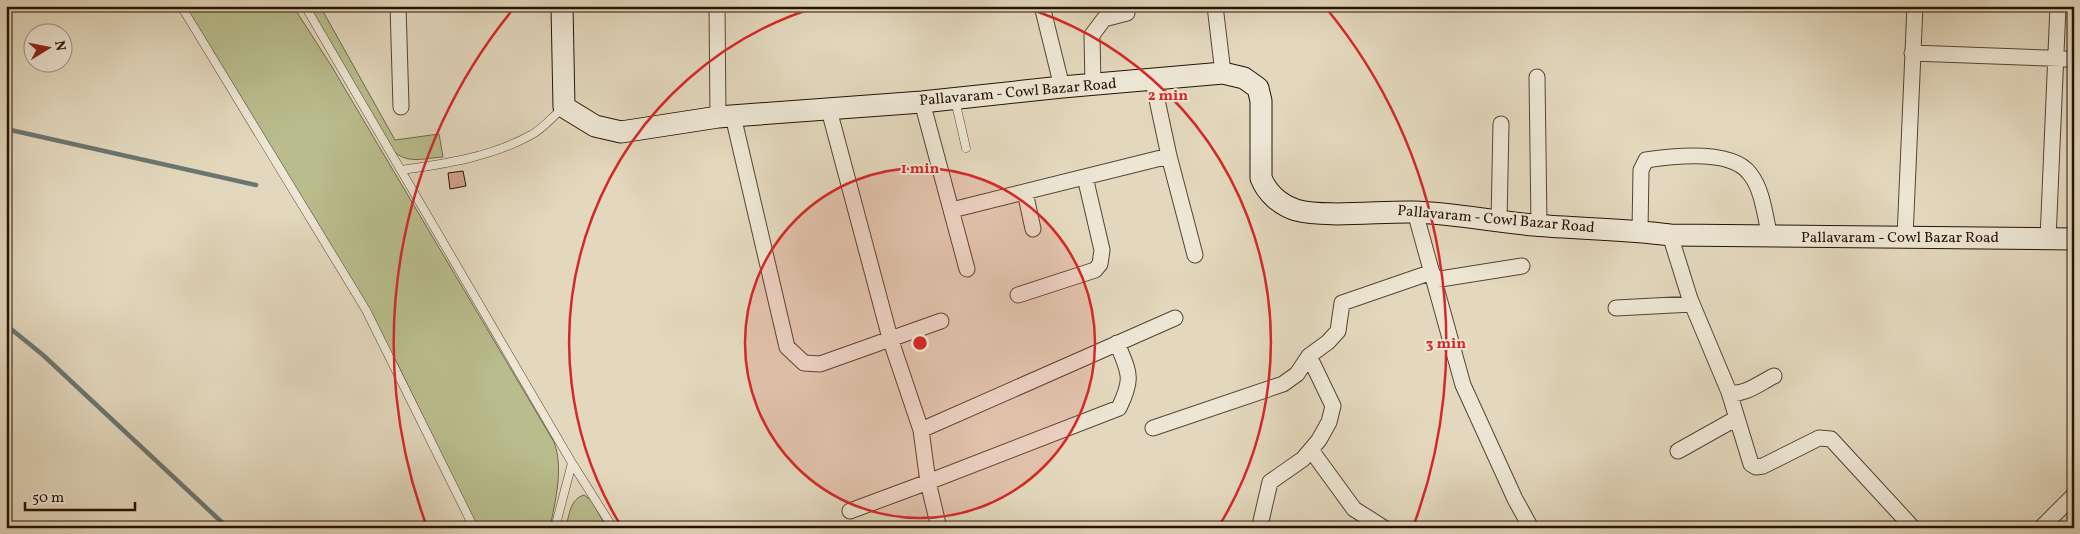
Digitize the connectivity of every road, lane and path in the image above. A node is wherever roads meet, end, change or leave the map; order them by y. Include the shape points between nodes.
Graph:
1 (181, 6) edge
2 (305, 6) edge
3 (398, 6) edge
4 (562, 6) edge
5 (717, 6) edge
6 (1042, 6) edge
7 (1215, 6) edge
8 (1915, 6) edge
9 (2058, 6) edge
10 (1127, 14) dead end
11 (1912, 53) junction
12 (2074, 59) edge
13 (2056, 60) junction
14 (1224, 74) junction
15 (1537, 77) dead end
16 (1153, 81) junction
17 (1093, 85) junction
18 (1062, 87) junction
19 (955, 98) junction
20 (922, 102) junction
21 (401, 106) dead end
22 (564, 107) junction
23 (829, 110) junction
24 (725, 117) junction
25 (1501, 124) dead end
26 (966, 148) dead end
27 (1169, 156) junction
28 (401, 170) junction
29 (1085, 177) junction
30 (1025, 192) junction
31 (952, 210) junction
32 (1416, 212) junction
33 (1499, 221) junction
34 (1538, 225) junction
35 (1033, 229) dead end
36 (1640, 231) junction
37 (1670, 235) junction
38 (1770, 237) junction
39 (1905, 238) junction
40 (2048, 239) junction
41 (2074, 239) edge
42 (1195, 255) dead end
43 (1522, 266) dead end
44 (967, 269) dead end
45 (1433, 276) junction
46 (1018, 295) dead end
47 (1692, 304) junction
48 (1616, 308) dead end
49 (1175, 318) dead end
50 (941, 321) dead end
51 (890, 338) junction
52 (1117, 343) junction
53 (1310, 356) junction
54 (1774, 376) dead end
55 (1729, 392) junction
56 (1737, 418) junction
57 (1153, 428) dead end
58 (921, 430) junction
59 (1311, 450) junction
60 (1678, 450) dead end
61 (572, 463) junction
62 (928, 482) junction
63 (2074, 495) edge
64 (850, 512) dead end
65 (474, 528) edge
66 (555, 528) edge
67 (613, 528) edge
68 (939, 528) edge
69 (1262, 528) edge
70 (1384, 528) edge
71 (1531, 528) edge
72 (1913, 528) edge
73 (2041, 528) edge

1 - 65 lane via 366,310
2 - 28 lane
3 - 21 street
4 - 22 street
5 - 24 street
6 - 18 street
7 - 14 street
8 - 11 street
9 - 13 street
10 - 17 street via 1104,19 1092,35
11 - 13 street
11 - 39 street
12 - 13 street
13 - 40 street
14 - 16 street, Pallavaram - Cowl Bazar Road
14 - 32 street, Pallavaram - Cowl Bazar Road via 1244,78 1258,88 1261,102 1261,178 1265,190 1280,202 1296,210 1322,212
15 - 34 street
16 - 17 street, Pallavaram - Cowl Bazar Road
16 - 27 street
17 - 18 street, Pallavaram - Cowl Bazar Road
18 - 19 street, Pallavaram - Cowl Bazar Road
19 - 20 street, Pallavaram - Cowl Bazar Road
19 - 26 lane
20 - 23 street, Pallavaram - Cowl Bazar Road
20 - 31 street
22 - 24 street, Pallavaram - Cowl Bazar Road via 595,126 621,132
22 - 28 lane via 532,135 453,163
23 - 24 street, Pallavaram - Cowl Bazar Road
23 - 51 street
24 - 51 street via 787,347 804,363 820,364
25 - 33 street
27 - 29 street
27 - 42 street
28 - 61 lane
29 - 30 street
29 - 46 street via 1102,250 1100,264 1095,270
30 - 31 street
30 - 35 street
31 - 44 street
32 - 33 street, Pallavaram - Cowl Bazar Road
32 - 45 street
33 - 34 street, Pallavaram - Cowl Bazar Road
34 - 36 street, Pallavaram - Cowl Bazar Road
36 - 37 street, Pallavaram - Cowl Bazar Road
36 - 38 street via 1641,170 1646,160 1719,156 1739,164 1750,173 1757,186
37 - 38 street, Pallavaram - Cowl Bazar Road
37 - 47 street
38 - 39 street, Pallavaram - Cowl Bazar Road
39 - 40 street, Pallavaram - Cowl Bazar Road
40 - 41 street, Pallavaram - Cowl Bazar Road
43 - 45 street
45 - 53 street via 1342,303 1338,331
45 - 71 street via 1463,385
47 - 48 street
47 - 55 street
49 - 52 street
50 - 51 street
51 - 58 street
52 - 58 street
52 - 62 street via 1130,374 1119,408
53 - 57 street via 1297,374 1283,384
53 - 59 street via 1333,406 1329,422
54 - 55 street via 1742,392
55 - 56 street
56 - 60 street
56 - 72 street via 1751,464 1756,467 1819,438 1831,439
58 - 62 street
59 - 69 street via 1270,482 1260,521
59 - 70 street via 1354,509
61 - 66 lane
61 - 67 lane
62 - 64 street
62 - 68 street
63 - 73 street

